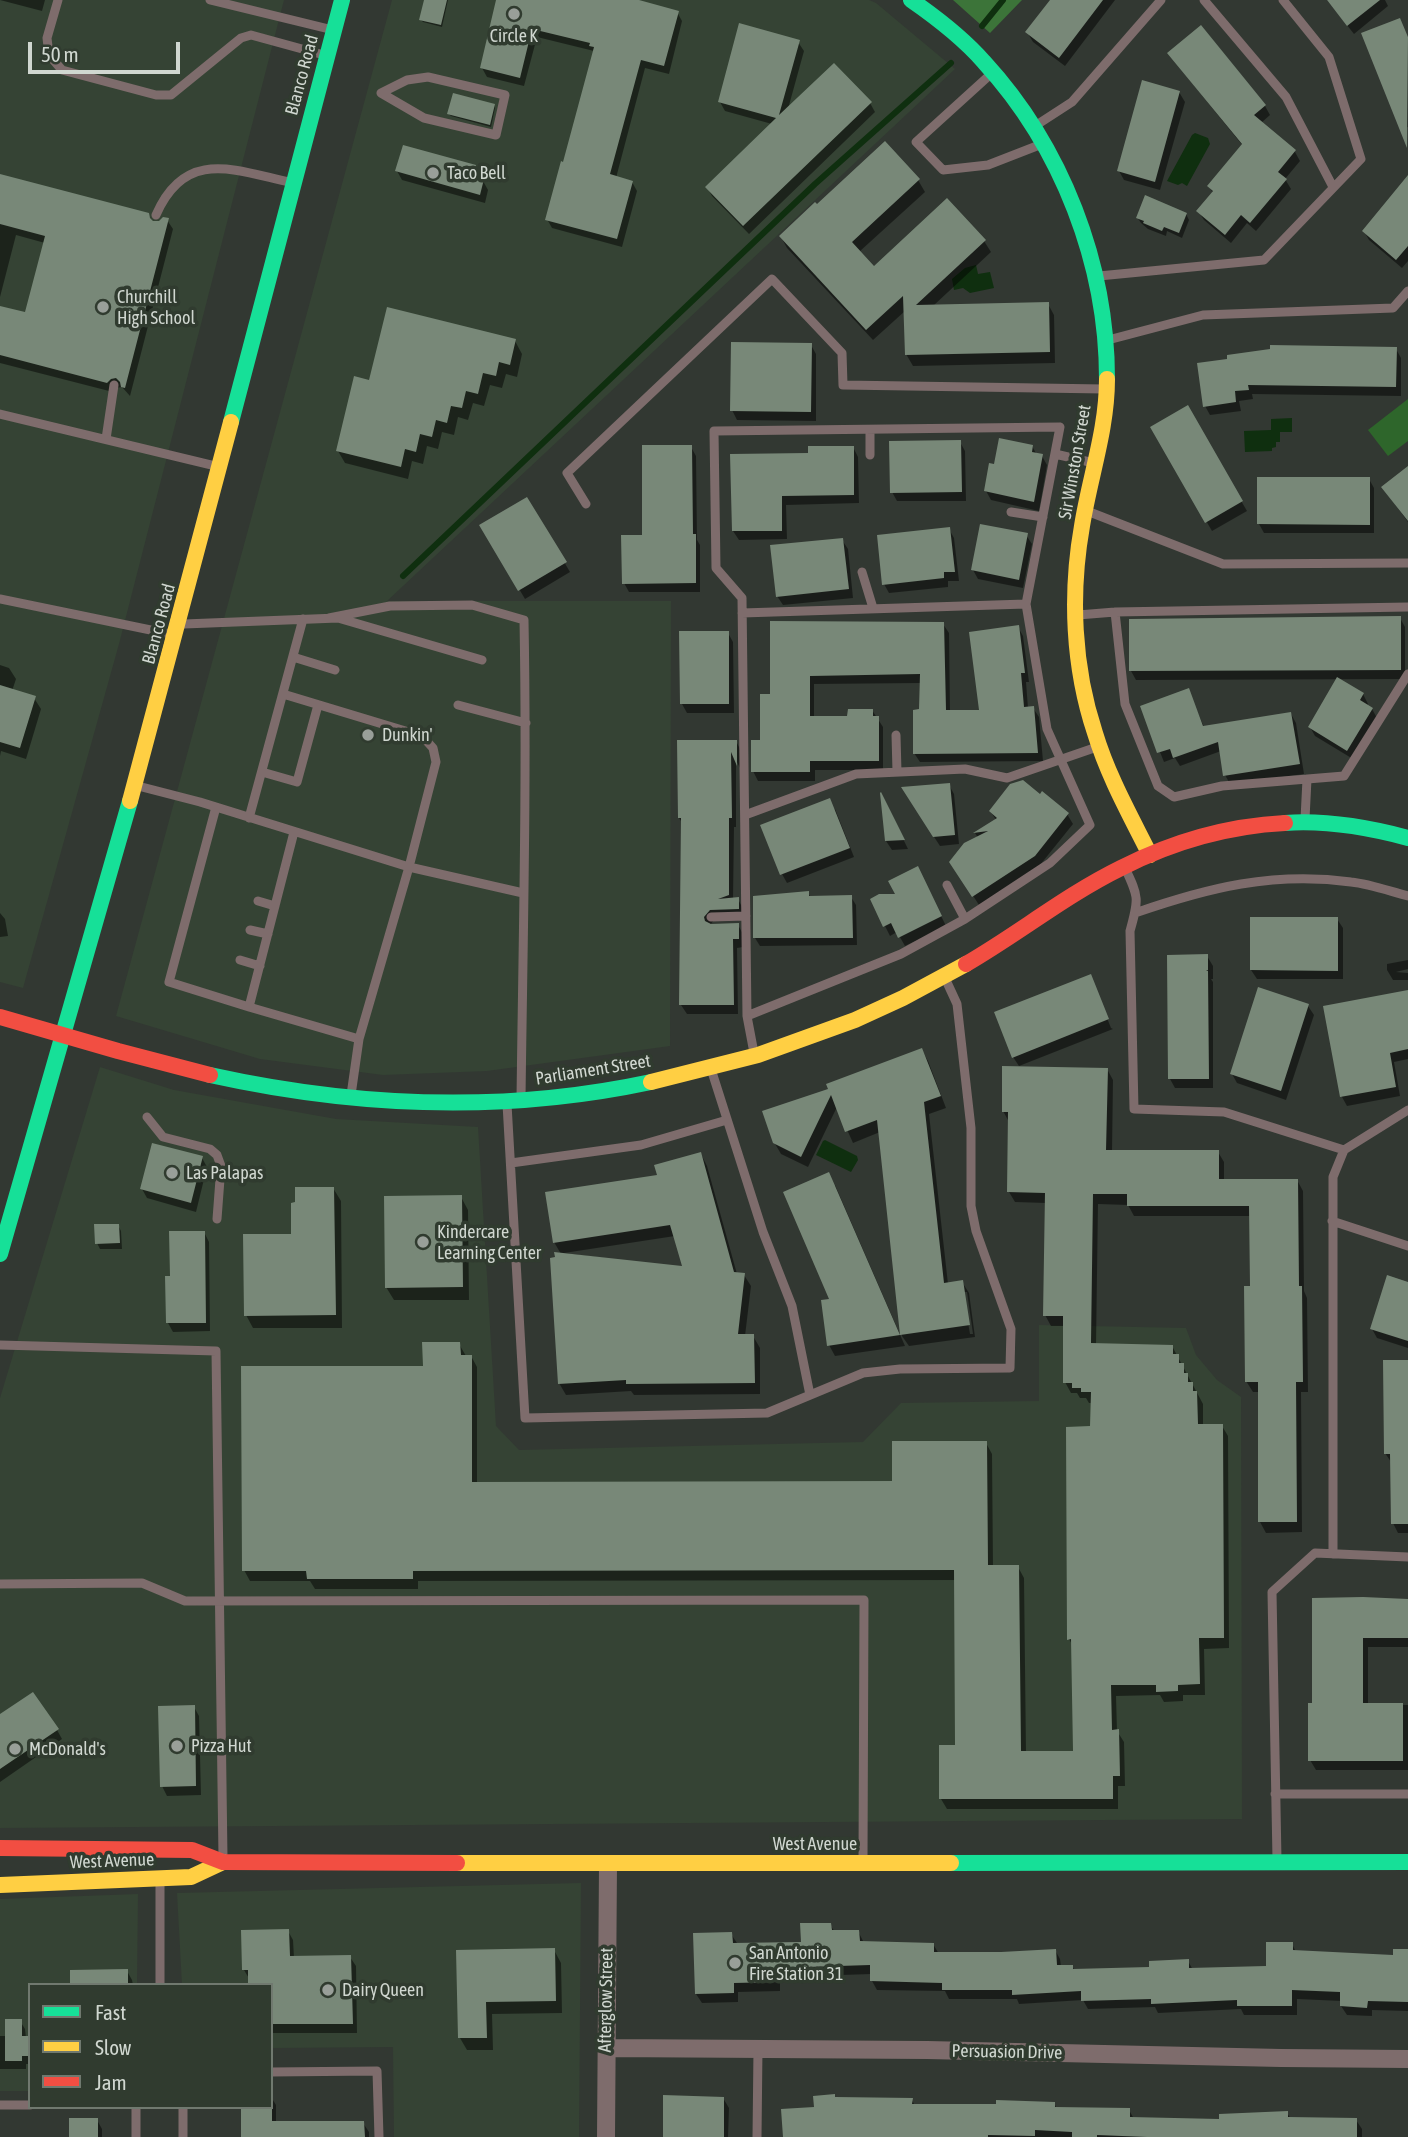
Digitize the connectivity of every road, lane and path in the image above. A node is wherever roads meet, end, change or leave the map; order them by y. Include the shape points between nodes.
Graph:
1 (58, 0) edge
2 (210, 0) edge
3 (341, 0) edge
4 (911, 0) edge
5 (1161, 0) edge
6 (1204, 0) edge
7 (1283, 0) edge
8 (334, 30) junction
9 (327, 55) junction
10 (993, 72) junction
11 (407, 80) joint
12 (1033, 127) junction
13 (1043, 144) junction
14 (294, 183) junction
15 (1334, 187) junction
16 (156, 215) dead end
17 (1096, 276) junction
18 (1408, 291) edge
19 (1106, 340) junction
20 (114, 385) dead end
21 (1107, 389) junction
22 (0, 414) edge
23 (870, 430) junction
24 (106, 439) junction
25 (1055, 454) junction
26 (870, 455) dead end
27 (1097, 464) junction
28 (220, 467) junction
29 (586, 504) dead end
30 (1085, 510) junction
31 (1011, 512) dead end
32 (1043, 517) junction
33 (1408, 564) edge
34 (863, 572) dead end
35 (0, 600) edge
36 (1026, 604) junction
37 (1408, 607) edge
38 (873, 608) junction
39 (1115, 612) junction
40 (743, 613) junction
41 (1076, 615) junction
42 (330, 618) junction
43 (303, 619) junction
44 (177, 630) junction
45 (293, 657) junction
46 (482, 660) dead end
47 (335, 670) dead end
48 (1408, 674) edge
49 (283, 694) junction
50 (318, 705) junction
51 (458, 705) dead end
52 (526, 723) junction
53 (896, 735) dead end
54 (1099, 746) junction
55 (1060, 759) junction
56 (262, 772) junction
57 (897, 772) junction
58 (1307, 779) junction
59 (135, 785) junction
60 (216, 807) junction
61 (744, 815) junction
62 (249, 818) junction
63 (1305, 822) junction
64 (294, 832) junction
65 (1408, 838) edge
66 (1150, 855) junction
67 (1124, 866) junction
68 (408, 867) junction
69 (947, 885) dead end
70 (523, 893) junction
71 (1408, 896) edge
72 (258, 901) dead end
73 (275, 906) junction
74 (1135, 913) junction
75 (746, 916) junction
76 (711, 917) dead end
77 (965, 919) junction
78 (250, 930) dead end
79 (268, 934) junction
80 (240, 960) dead end
81 (260, 966) junction
82 (944, 976) junction
83 (249, 1007) junction
84 (747, 1016) junction
85 (0, 1017) edge
86 (64, 1036) junction
87 (359, 1038) junction
88 (755, 1056) junction
89 (710, 1067) junction
90 (351, 1097) junction
91 (514, 1100) junction
92 (1408, 1110) edge
93 (147, 1117) dead end
94 (727, 1120) junction
95 (1344, 1150) junction
96 (510, 1163) junction
97 (217, 1219) dead end
98 (1332, 1221) junction
99 (1408, 1246) edge
100 (0, 1254) edge
101 (0, 1345) edge
102 (810, 1395) junction
103 (1332, 1554) junction
104 (1408, 1557) edge
105 (0, 1584) edge
106 (220, 1600) junction
107 (1275, 1794) junction
108 (1408, 1794) edge
109 (0, 1848) edge
110 (223, 1862) junction
111 (1277, 1862) junction
112 (1408, 1862) edge
113 (863, 1863) junction
114 (608, 1864) junction
115 (160, 1878) junction
116 (0, 1885) edge
117 (160, 1983) edge
118 (606, 2048) junction
119 (758, 2049) junction
120 (1408, 2059) edge
121 (273, 2072) edge
122 (0, 2105) edge
123 (28, 2105) edge
124 (136, 2109) edge
125 (183, 2109) edge
126 (136, 2137) edge
127 (183, 2137) edge
128 (379, 2137) edge
129 (606, 2137) edge
130 (757, 2137) edge

1 - 9 lane via 47,38 49,55 62,70 156,95 171,94 240,38 251,35
2 - 8 lane
3 - 8 main road, Blanco Road
4 - 10 main road, Sir Winston Street
5 - 12 lane via 1072,102
6 - 15 lane via 1286,97
7 - 15 lane via 1329,57 1360,159
8 - 9 main road, Blanco Road
9 - 14 main road, Blanco Road
10 - 12 main road, Sir Winston Street
10 - 13 lane via 916,142 943,170 988,165
11 - 11 lane via 381,93 424,118 496,135 505,95 428,77
12 - 13 main road, Sir Winston Street
13 - 17 main road, Sir Winston Street via 1072,200
14 - 16 lane via 207,168 176,185
14 - 28 main road, Blanco Road
15 - 17 lane via 1264,260
17 - 19 main road, Sir Winston Street
18 - 19 lane via 1393,308 1203,315
19 - 21 main road, Sir Winston Street
20 - 24 lane
21 - 27 main road, Sir Winston Street
21 - 29 lane via 843,385 842,353 772,279 567,473
22 - 24 lane
23 - 25 lane via 1060,427
23 - 26 lane
23 - 40 lane via 715,431 716,568 742,598
24 - 28 lane
25 - 27 lane
25 - 32 lane
27 - 30 main road, Sir Winston Street
28 - 44 main road, Blanco Road
30 - 33 lane via 1223,564
30 - 41 main road, Sir Winston Street
31 - 32 lane
32 - 36 lane
34 - 38 lane
35 - 44 lane
36 - 38 lane
36 - 55 lane via 1047,729
37 - 39 lane
38 - 40 lane
39 - 41 lane
39 - 58 lane via 1125,704 1158,786 1166,794 1174,797 1222,786
40 - 61 lane
41 - 54 main road, Sir Winston Street via 1079,669
42 - 43 lane
42 - 46 lane
42 - 52 lane via 390,606 472,605 524,621
43 - 44 lane
43 - 45 lane
44 - 59 main road, Blanco Road
45 - 47 lane
45 - 49 lane
48 - 58 lane via 1344,776
49 - 50 lane
49 - 56 lane
50 - 56 lane via 297,782
50 - 68 lane via 422,736 433,748 436,762
51 - 52 lane
52 - 70 lane
53 - 57 lane
54 - 55 lane
54 - 66 main road, Sir Winston Street
55 - 57 lane via 1007,778 965,769
55 - 77 lane via 1090,825 1050,863
56 - 62 lane
57 - 61 lane via 856,774
58 - 63 lane
59 - 60 lane
59 - 86 main road, Blanco Road
60 - 62 lane
60 - 83 lane via 201,883 169,982
61 - 75 lane
62 - 64 lane
63 - 65 main road, Parliament Street via 1364,827
63 - 66 main road, Parliament Street via 1247,825
64 - 68 lane
64 - 73 lane
66 - 67 main road, Parliament Street
67 - 74 lane via 1138,894
67 - 82 main road, Parliament Street
68 - 70 lane
68 - 87 lane
69 - 77 lane
70 - 91 lane
71 - 74 lane via 1353,882 1303,877 1249,881
72 - 73 lane
73 - 79 lane
74 - 95 lane via 1130,931 1134,1109 1224,1112
75 - 76 lane
75 - 84 lane
77 - 84 lane via 901,954
78 - 79 lane
79 - 81 lane
80 - 81 lane
81 - 83 lane
82 - 88 main road, Parliament Street via 867,1015
82 - 102 lane via 957,1004 971,1128 971,1206 1011,1329 1010,1368 863,1373
83 - 87 lane
84 - 88 lane
85 - 86 main road, Parliament Street
86 - 90 main road, Parliament Street via 241,1082
86 - 100 main road, Blanco Road
87 - 90 lane
88 - 89 main road, Parliament Street
89 - 91 main road, Parliament Street via 655,1081
89 - 94 lane
90 - 91 main road, Parliament Street via 448,1103
91 - 96 lane
92 - 95 lane
93 - 97 lane via 163,1137 217,1155
94 - 96 lane via 641,1144
94 - 102 lane via 792,1306
95 - 98 lane via 1332,1177
96 - 102 lane via 525,1418 767,1413
98 - 99 lane
98 - 103 lane
101 - 106 lane via 216,1351
103 - 104 lane
103 - 107 lane via 1315,1553 1272,1592
105 - 106 lane via 142,1583 185,1601
106 - 110 lane
106 - 113 lane via 864,1600
107 - 108 lane
107 - 111 lane
109 - 110 main road, West Avenue via 192,1850
110 - 114 main road, West Avenue
110 - 115 main road, West Avenue via 191,1877
111 - 112 main road, West Avenue
111 - 113 main road, West Avenue
113 - 114 main road, West Avenue
114 - 118 street, Afterglow Street
115 - 116 main road, West Avenue
115 - 117 lane
118 - 119 street, Persuasion Drive
118 - 129 street, Afterglow Street
119 - 120 street, Persuasion Drive
119 - 130 lane
121 - 128 lane via 377,2071
122 - 123 lane
124 - 126 lane
125 - 127 lane

